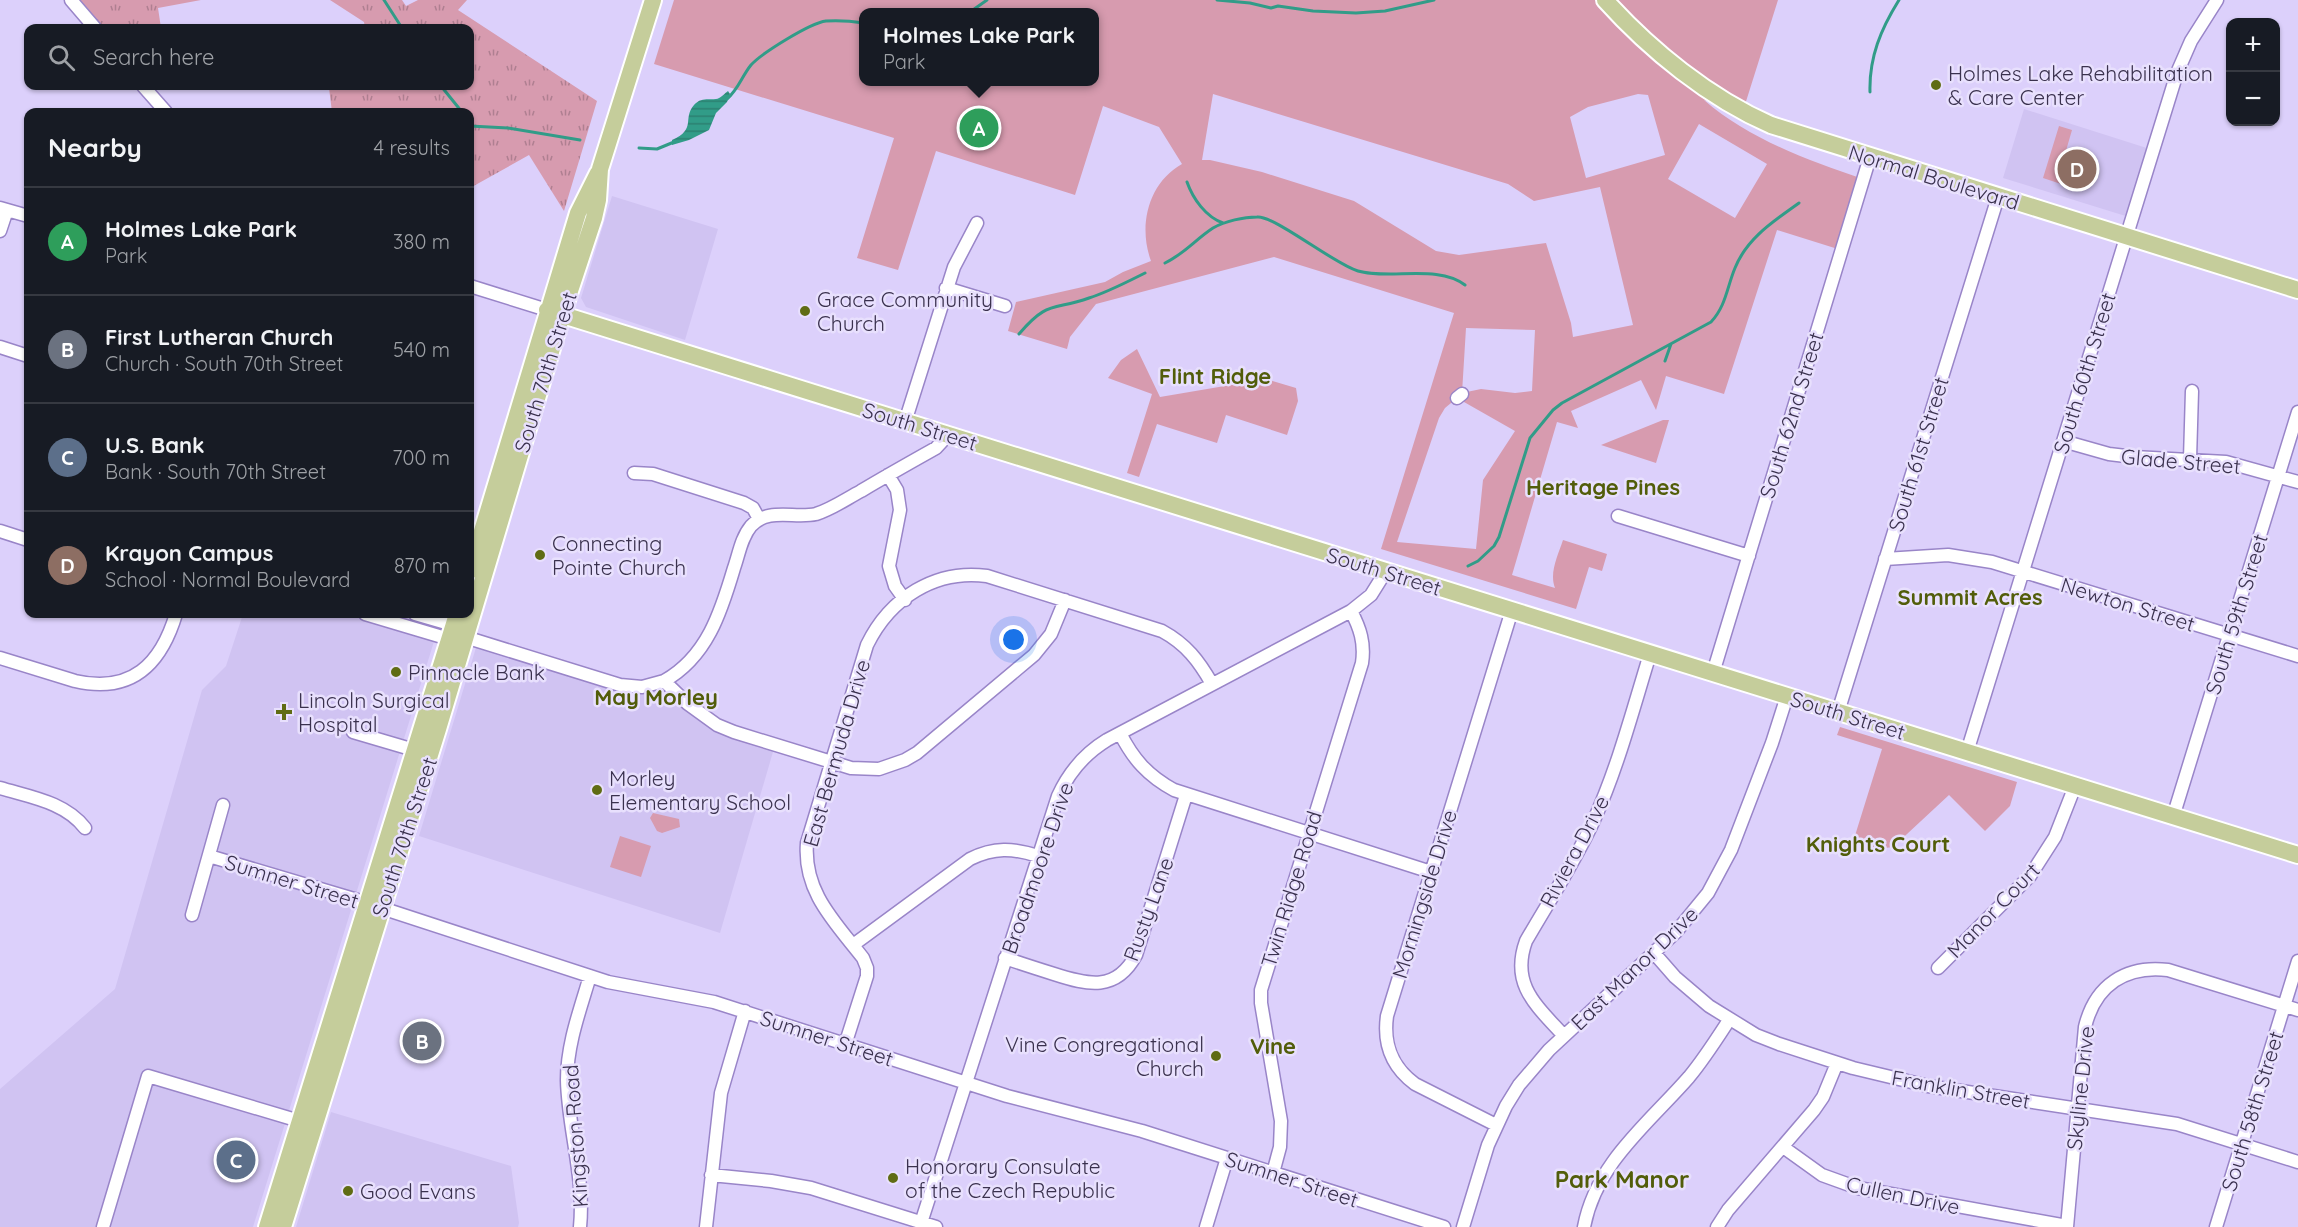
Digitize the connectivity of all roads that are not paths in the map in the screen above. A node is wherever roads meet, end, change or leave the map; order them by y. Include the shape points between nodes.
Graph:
1 (71, 0) edge
2 (653, 0) edge
3 (1605, 0) edge
4 (2217, 0) edge
5 (92, 24) edge
6 (147, 90) edge
7 (162, 108) edge
8 (1870, 157) junction
9 (1998, 197) junction
10 (3, 209) edge
11 (24, 215) edge
12 (977, 223) dead end
13 (0, 231) edge
14 (2126, 237) junction
15 (474, 287) edge
16 (946, 288) junction
17 (2298, 290) edge
18 (1005, 306) dead end
19 (555, 312) junction
20 (0, 347) edge
21 (24, 355) edge
22 (2192, 391) dead end
23 (2298, 412) edge
24 (905, 422) junction
25 (948, 435) junction
26 (2063, 441) junction
27 (2190, 459) junction
28 (634, 472) dead end
29 (888, 475) junction
30 (2278, 476) junction
31 (2298, 482) edge
32 (1618, 516) dead end
33 (759, 519) junction
34 (0, 531) edge
35 (24, 539) edge
36 (1749, 556) junction
37 (474, 558) edge
38 (1885, 559) junction
39 (474, 571) edge
40 (1386, 571) junction
41 (2022, 571) junction
42 (905, 600) junction
43 (1065, 600) junction
44 (1512, 610) junction
45 (1351, 611) junction
46 (175, 618) edge
47 (389, 618) edge
48 (427, 618) edge
49 (456, 629) edge
50 (2229, 635) junction
51 (1650, 654) junction
52 (2298, 656) edge
53 (0, 658) edge
54 (1713, 673) junction
55 (664, 681) junction
56 (1212, 684) junction
57 (1787, 696) junction
58 (1838, 712) junction
59 (353, 732) dead end
60 (1120, 733) junction
61 (414, 749) junction
62 (1967, 752) junction
63 (430, 754) junction
64 (831, 762) junction
65 (2075, 786) junction
66 (0, 788) edge
67 (1186, 795) junction
68 (223, 805) dead end
69 (2173, 817) junction
70 (85, 828) dead end
71 (1308, 834) junction
72 (2298, 855) edge
73 (208, 856) junction
74 (1038, 856) junction
75 (1431, 872) junction
76 (374, 905) junction
77 (192, 915) dead end
78 (853, 945) junction
79 (1654, 953) junction
80 (1005, 958) junction
81 (2298, 961) edge
82 (1938, 968) dead end
83 (590, 976) junction
84 (2284, 1006) junction
85 (2298, 1010) edge
86 (745, 1011) junction
87 (1729, 1020) junction
88 (1564, 1036) junction
89 (845, 1044) junction
90 (1837, 1063) junction
91 (965, 1083) junction
92 (2077, 1109) junction
93 (307, 1124) junction
94 (1496, 1125) junction
95 (2241, 1144) junction
96 (1783, 1147) junction
97 (1227, 1158) junction
98 (2298, 1162) edge
99 (1273, 1173) junction
100 (711, 1175) junction
101 (921, 1223) junction
102 (2067, 1226) edge
103 (103, 1227) edge
104 (267, 1227) edge
105 (284, 1227) edge
106 (580, 1227) edge
107 (706, 1227) edge
108 (936, 1227) edge
109 (1206, 1227) edge
110 (1444, 1227) edge
111 (1462, 1227) edge
112 (1584, 1227) edge
113 (1717, 1227) edge
114 (2216, 1227) edge

1 - 5 street
2 - 19 main road, South 70th Street via 600,170 578,213
3 - 8 main road, Normal Boulevard via 1659,52 1728,103 1782,130
4 - 14 street, South 60th Street via 2181,63
6 - 7 street
8 - 9 main road, Normal Boulevard
8 - 36 street, South 62nd Street
9 - 14 main road, Normal Boulevard
9 - 38 street, South 61st Street
10 - 11 street
10 - 13 street
12 - 16 street
14 - 17 main road, Normal Boulevard
14 - 26 street, South 60th Street
15 - 19 street, South Street
16 - 18 street
16 - 24 street
19 - 24 main road, South Street
19 - 37 main road, South 70th Street
19 - 39 main road, South 70th Street
20 - 21 street
22 - 27 street
23 - 30 street, South 59th Street
24 - 25 main road, South Street
25 - 29 street via 936,448
25 - 40 main road, South Street
26 - 27 street, Glade Street via 2109,454
26 - 41 street, South 60th Street
27 - 30 street, Glade Street via 2226,462
28 - 33 street via 744,503 753,508
29 - 33 street via 818,513 775,514
29 - 42 street via 897,490 900,510 889,566 895,586
30 - 31 street, Glade Street
30 - 50 street, South 59th Street
32 - 36 street
33 - 55 street via 742,541 725,600 709,636 682,669
34 - 35 street
36 - 54 street, South 62nd Street
38 - 41 street, Newton Street via 1948,555
38 - 58 street, South 61st Street
40 - 44 main road, South Street
40 - 45 street, Broadmoore Drive via 1371,595
41 - 50 street, Newton Street
41 - 62 street, South 60th Street
42 - 43 street, East Bermuda Drive via 933,581 971,574
42 - 64 street, East Bermuda Drive via 880,622 867,645
43 - 56 street, East Bermuda Drive via 1172,637 1194,656
43 - 64 street via 1051,634 1034,655 917,753 879,769 851,768
44 - 51 main road, South Street
44 - 75 street, Morningside Drive
45 - 56 street, Broadmoore Drive
45 - 71 street, Twin Ridge Road via 1361,632 1362,663
46 - 53 street via 169,637 154,660 133,676 111,683 75,681
47 - 49 street
48 - 49 street
49 - 55 street via 620,685 642,687
49 - 61 main road, South 70th Street
49 - 63 main road, South 70th Street
50 - 52 street, Newton Street
50 - 69 street, South 59th Street
51 - 54 main road, South Street
51 - 88 street, Riviera Drive via 1594,822 1522,951 1521,974 1528,994
54 - 57 main road, South Street
55 - 64 street via 717,724
56 - 60 street, Broadmoore Drive
57 - 58 main road, South Street
57 - 79 street, East Manor Drive via 1720,873 1693,913
58 - 62 main road, South Street
59 - 61 street
60 - 67 street via 1146,772
60 - 74 street, Broadmoore Drive via 1095,747 1071,771 1058,796
61 - 63 street
61 - 76 main road, South 70th Street
62 - 65 main road, South Street
63 - 76 main road, South 70th Street
64 - 78 street, East Bermuda Drive via 809,835 807,866 819,901
65 - 69 main road, South Street
65 - 82 street, Manor Court via 2055,837 2030,876
66 - 70 street via 64,809
67 - 71 street
67 - 80 street, Rusty Lane via 1136,955 1124,971 1110,980 1088,984
68 - 73 street
69 - 72 main road, South Street
71 - 75 street
71 - 99 street, Twin Ridge Road via 1261,990 1281,1121
73 - 76 street, Sumner Street
73 - 77 street
74 - 78 street via 1009,849 980,854
74 - 80 street, Broadmoore Drive
75 - 94 street, Morningside Drive via 1387,1016 1388,1049 1400,1071 1415,1084
76 - 83 street, Sumner Street
76 - 93 main road, South 70th Street
78 - 89 street, East Bermuda Drive via 865,963 867,976
79 - 87 street, Franklin Street via 1692,992
79 - 88 street, East Manor Drive
80 - 91 street, Broadmoore Drive
81 - 84 street, South 58th Street
83 - 86 street, Sumner Street
83 - 106 street, Kingston Road via 573,1036 567,1076 580,1182
84 - 85 street
84 - 92 street, Skyline Drive via 2168,970 2150,969 2120,977 2099,995 2087,1017
84 - 95 street, South 58th Street
86 - 89 street, Sumner Street
86 - 100 street via 721,1093
87 - 90 street, Franklin Street via 1779,1044
87 - 112 street via 1689,1077 1609,1165 1591,1200
88 - 94 street, East Manor Drive via 1519,1085
89 - 91 street, Sumner Street
90 - 92 street, Franklin Street via 1928,1086
90 - 96 street via 1823,1097
91 - 97 street, Sumner Street
91 - 101 street, Broadmoore Drive
92 - 95 street, Franklin Street via 2177,1124
92 - 102 street, Skyline Drive
93 - 103 street via 148,1076
93 - 104 main road, South 70th Street
93 - 105 main road, South 70th Street
94 - 111 street, East Manor Drive
95 - 98 street, Franklin Street
95 - 114 street, South 58th Street
96 - 102 street, Cullen Drive via 1822,1175 1858,1188
96 - 113 street
97 - 99 street, Sumner Street
97 - 109 street
99 - 110 street, Sumner Street
100 - 101 street via 811,1188
100 - 107 street
101 - 108 street

